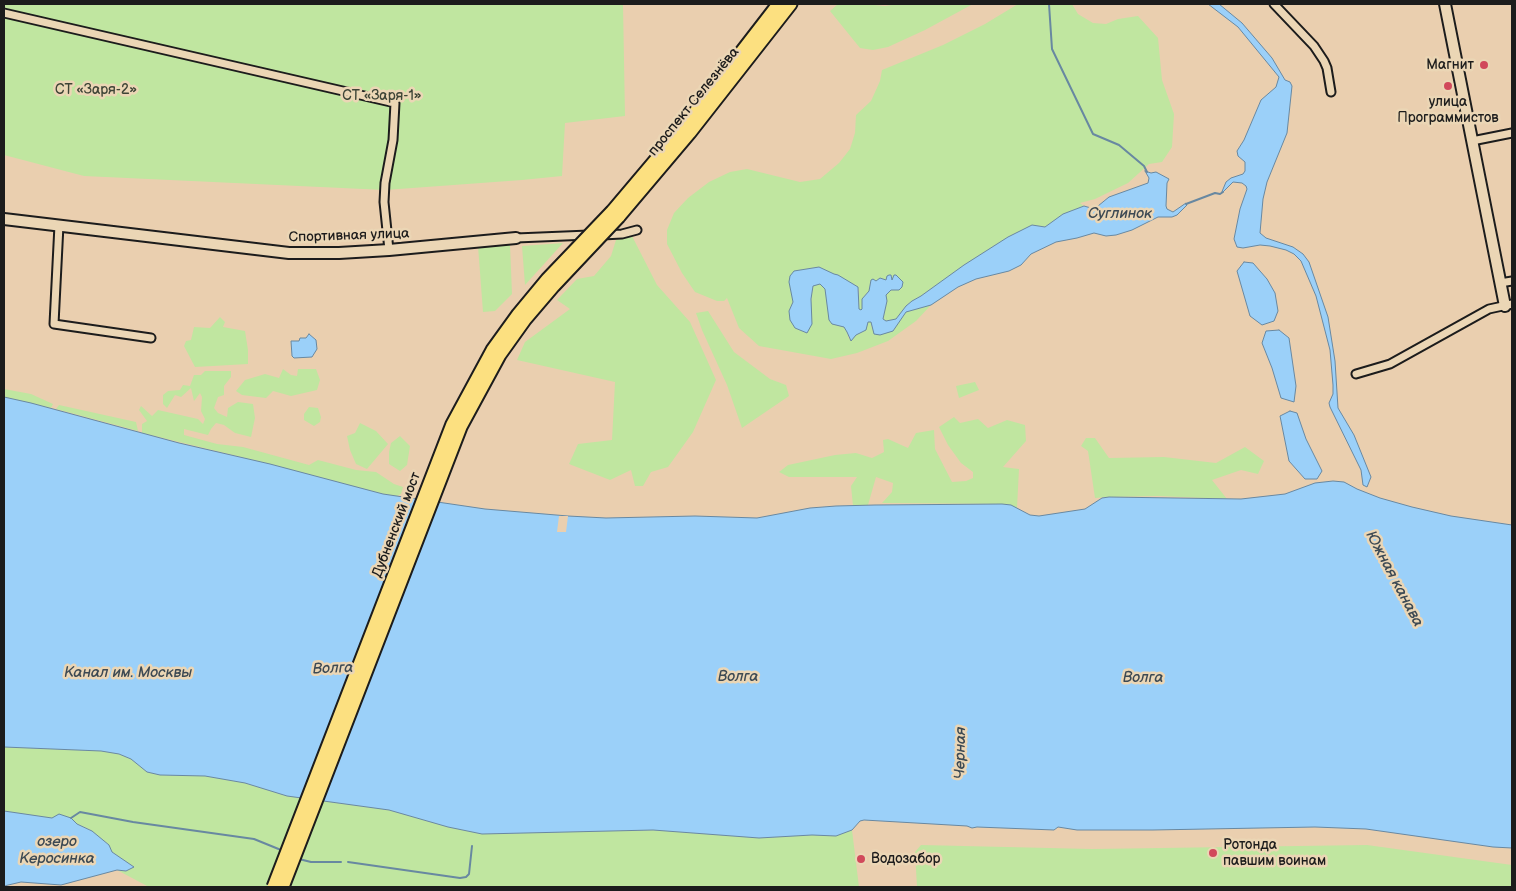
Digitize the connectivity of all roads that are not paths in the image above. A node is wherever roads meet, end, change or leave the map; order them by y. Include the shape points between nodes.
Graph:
1 (778, 4) edge
2 (791, 4) edge
3 (1274, 4) edge
4 (1444, 4) edge
5 (4, 13) edge
6 (1331, 92) dead end
7 (1512, 133) edge
8 (1472, 142) junction
9 (615, 214) junction
10 (4, 218) edge
11 (60, 225) junction
12 (637, 230) dead end
13 (516, 238) joint
14 (389, 250) junction
15 (1512, 281) edge
16 (1500, 283) junction
17 (1508, 305) edge
18 (151, 338) dead end
19 (1356, 374) dead end
20 (273, 887) edge
21 (283, 887) edge

1 - 9 main road, проспект Селезнёва
2 - 9 main road, проспект Селезнёва via 690,133
3 - 6 street via 1324,61
4 - 8 street
5 - 14 street via 396,103 384,202
7 - 8 street
8 - 16 street
9 - 20 main road, Дубненский мост, bridge via 547,280 518,314 492,350 452,424
9 - 21 main road, Дубненский мост, bridge via 500,355 461,427
10 - 11 street, Спортивная улица
11 - 14 street, Спортивная улица via 289,253
11 - 18 street via 54,324
12 - 13 street, Спортивная улица via 622,234
13 - 14 street, Спортивная улица
15 - 16 street
16 - 17 street
17 - 19 street via 1489,309 1390,364

